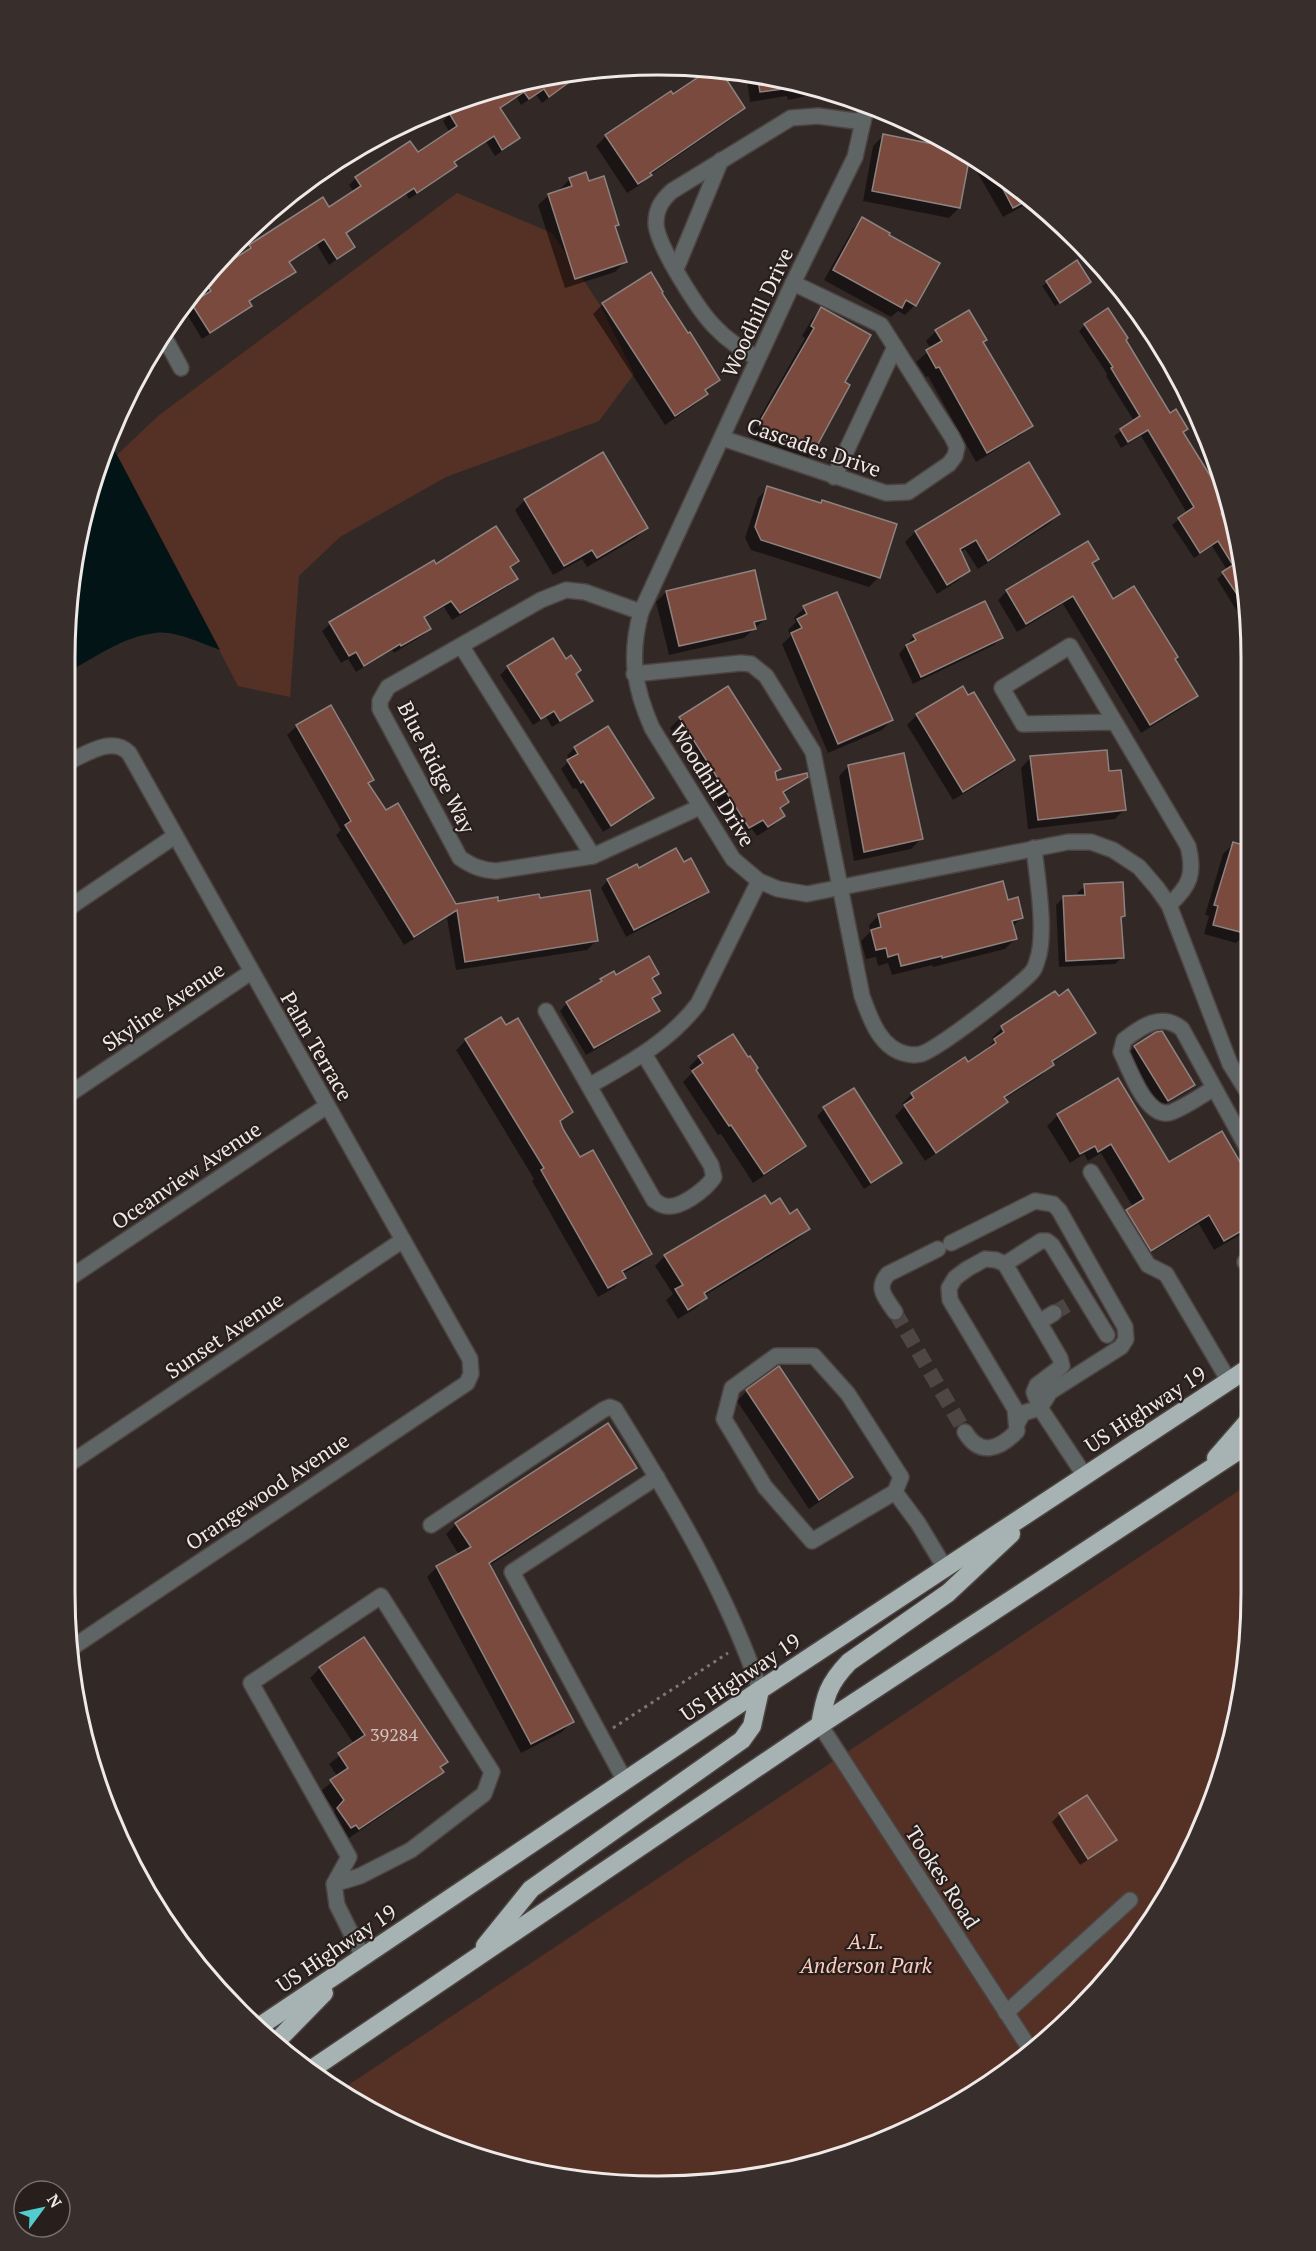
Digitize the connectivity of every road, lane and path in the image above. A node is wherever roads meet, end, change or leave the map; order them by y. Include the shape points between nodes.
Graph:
1 (860, 112) edge
2 (865, 113) edge
3 (721, 160) junction
4 (675, 269) junction
5 (792, 283) junction
6 (167, 343) edge
7 (895, 347) junction
8 (757, 358) junction
9 (181, 368) dead end
10 (722, 438) junction
11 (834, 477) junction
12 (641, 612) junction
13 (462, 647) junction
14 (634, 674) junction
15 (1113, 722) junction
16 (75, 759) edge
17 (700, 807) junction
18 (175, 836) junction
19 (1034, 848) junction
20 (593, 856) junction
21 (759, 881) junction
22 (840, 888) junction
23 (75, 904) edge
24 (1169, 905) junction
25 (251, 972) junction
26 (546, 1011) dead end
27 (644, 1054) junction
28 (1241, 1082) edge
29 (589, 1086) junction
30 (1214, 1088) junction
31 (75, 1090) edge
32 (327, 1106) junction
33 (1241, 1137) edge
34 (1091, 1172) dead end
35 (403, 1240) junction
36 (1005, 1264) junction
37 (75, 1274) edge
38 (895, 1312) tunnel mouth
39 (1054, 1313) tunnel mouth
40 (1039, 1322) junction
41 (1107, 1335) dead end
42 (470, 1359) joint
43 (1241, 1373) edge
44 (1228, 1381) junction
45 (1040, 1408) junction
46 (1018, 1422) junction
47 (1241, 1430) edge
48 (965, 1432) tunnel mouth
49 (1241, 1449) edge
50 (75, 1460) edge
51 (1202, 1475) junction
52 (1085, 1476) junction
53 (657, 1477) junction
54 (895, 1492) junction
55 (1050, 1498) junction
56 (431, 1525) dead end
57 (945, 1568) junction
58 (744, 1643) junction
59 (77, 1644) edge
60 (760, 1690) junction
61 (820, 1725) junction
62 (602, 1736) junction
63 (625, 1781) junction
64 (334, 1884) junction
65 (1130, 1900) dead end
66 (472, 1961) junction
67 (355, 1962) junction
68 (1006, 2013) junction
69 (265, 2023) edge
70 (281, 2037) edge
71 (1027, 2044) edge
72 (317, 2066) edge

1 - 3 street via 791,118
2 - 5 street, Woodhill Drive via 855,157
3 - 4 street
3 - 4 street via 672,191 657,211 655,225 659,238
4 - 8 street via 713,326 732,344
5 - 7 street, Cascades Drive via 881,324
5 - 8 street, Woodhill Drive
6 - 9 street
7 - 11 street
7 - 11 street, Cascades Drive via 952,437 957,447 955,456 908,492 897,494
8 - 10 street, Woodhill Drive
10 - 11 street, Cascades Drive
10 - 12 street, Woodhill Drive
12 - 13 street, Blue Ridge Way via 585,592 566,590 541,600
12 - 14 street, Woodhill Drive via 633,641
13 - 20 street
13 - 20 street, Blue Ridge Way via 388,687 380,701 380,709 460,858 470,865 496,871
14 - 17 street, Woodhill Drive via 652,728
14 - 22 street via 741,663 751,664 766,676 815,758
15 - 15 street via 1023,724 1002,688 1070,646
15 - 24 street via 1188,846 1191,874 1185,890
16 - 18 street, Palm Terrace via 110,744 120,746 129,753
17 - 20 street, Blue Ridge Way
17 - 21 street, Woodhill Drive via 733,859
18 - 23 street
18 - 25 street, Palm Terrace
19 - 22 street, Woodhill Drive
19 - 22 street via 1041,946 1033,971 921,1054 897,1051 872,1023 862,996
19 - 24 street, Woodhill Drive via 1090,842 1113,850 1150,877
21 - 22 street, Woodhill Drive via 807,894
21 - 27 street via 698,1004 681,1025
24 - 28 street, Woodhill Drive via 1230,1064
25 - 31 street, Skyline Avenue
25 - 32 street, Palm Terrace
26 - 29 street
27 - 29 street
27 - 29 street via 711,1165 714,1177 706,1188 676,1206 663,1206 654,1200
30 - 30 street via 1182,1029 1173,1021 1152,1023 1124,1040 1121,1052 1149,1106 1160,1112 1170,1113
30 - 33 street
32 - 35 street, Palm Terrace
32 - 37 street, Oceanview Avenue
34 - 44 street via 1148,1265 1166,1274
35 - 42 street, Palm Terrace
35 - 50 street, Sunset Avenue
36 - 40 street
36 - 41 street via 1047,1241 1077,1299
36 - 46 street via 985,1259 955,1278 949,1288 950,1300 1015,1409
38 - 45 street via 881,1288 888,1274 1035,1201 1053,1204 1125,1327 1126,1339 1121,1347 1050,1392
39 - 40 street
40 - 45 street via 1062,1366 1037,1385 1034,1392
42 - 59 street, Orangewood Avenue via 467,1383
43 - 44 highway, US Highway 19
44 - 52 highway, US Highway 19
45 - 46 street via 1023,1413
45 - 52 street
46 - 48 street via 1012,1437 990,1448 976,1447
47 - 51 highway
49 - 51 highway
51 - 61 highway
52 - 55 highway, US Highway 19
53 - 56 street via 615,1409 610,1407
53 - 58 street via 703,1558
53 - 62 street via 512,1572
54 - 54 street via 812,1541 765,1487 724,1419 732,1388 776,1356 814,1356 848,1394 901,1478
54 - 57 street
55 - 57 highway, US Highway 19
55 - 61 highway via 948,1593 849,1662 825,1696
57 - 60 highway, US Highway 19
58 - 60 street
58 - 62 path
60 - 63 highway, US Highway 19
60 - 66 highway via 758,1710 742,1740 531,1889
61 - 66 highway
61 - 68 street, Tookes Road
62 - 63 street
63 - 67 highway, US Highway 19
64 - 64 street via 349,1857 251,1683 381,1596 492,1772 484,1794 411,1850 360,1876
64 - 67 street
65 - 68 street
66 - 72 highway
67 - 69 highway, US Highway 19
67 - 70 highway
68 - 71 street, Tookes Road

